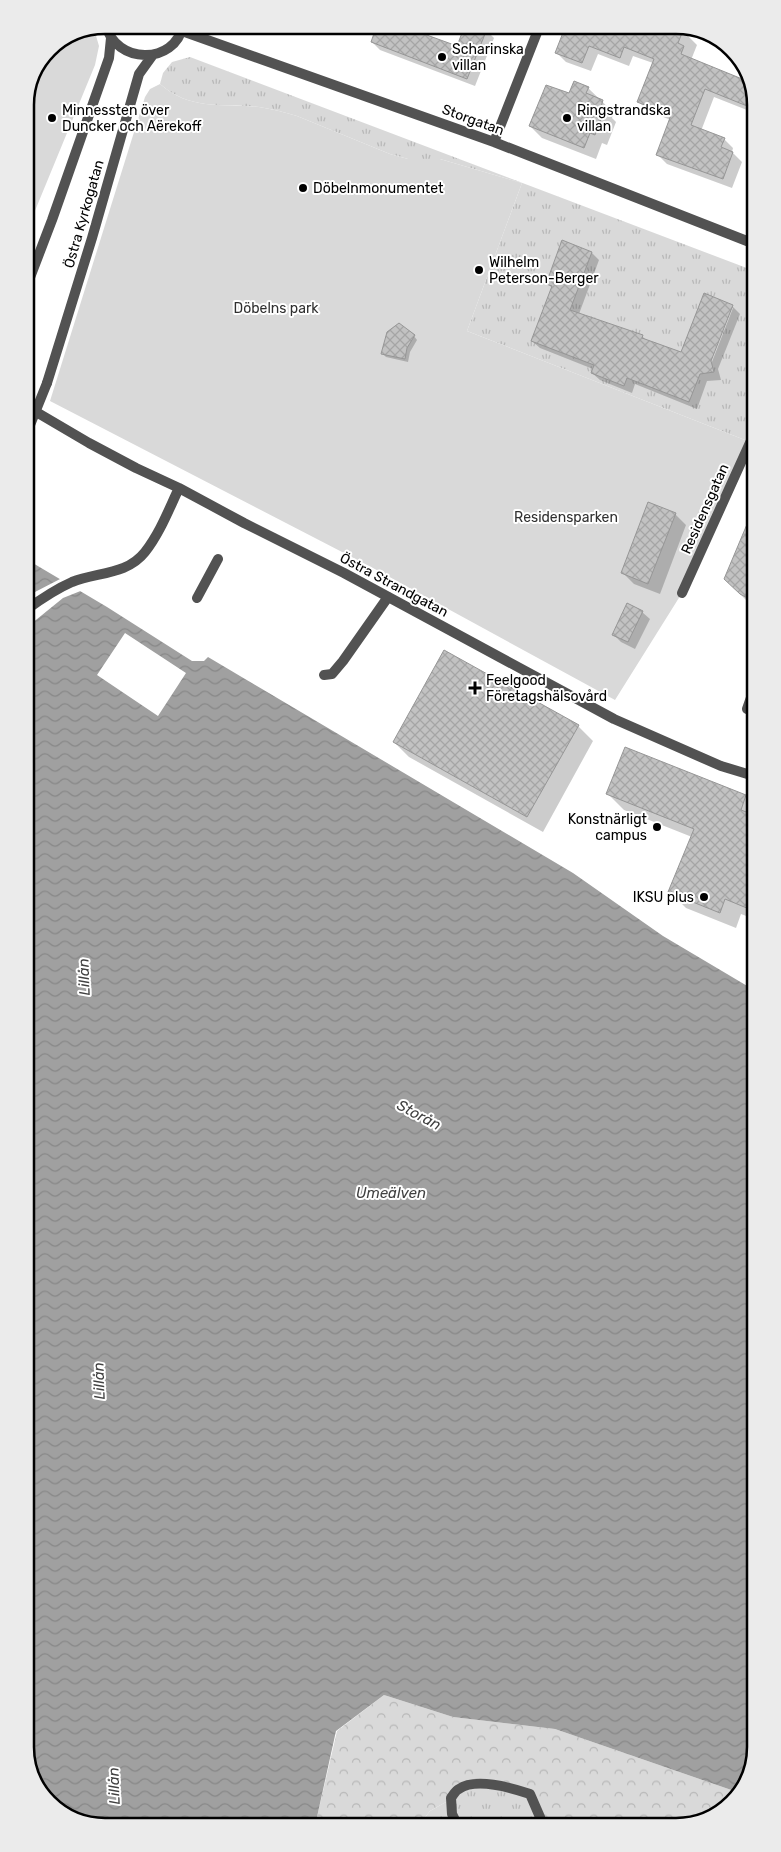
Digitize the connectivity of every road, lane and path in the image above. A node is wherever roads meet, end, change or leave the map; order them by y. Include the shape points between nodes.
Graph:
1 (109, 34) edge
2 (179, 34) edge
3 (198, 34) edge
4 (536, 34) edge
5 (111, 38) junction
6 (152, 56) junction
7 (494, 142) junction
8 (747, 241) edge
9 (34, 267) edge
10 (34, 411) edge
11 (34, 415) edge
12 (747, 452) edge
13 (179, 488) junction
14 (218, 559) dead end
15 (682, 593) dead end
16 (388, 597) junction
17 (197, 598) dead end
18 (34, 605) edge
19 (324, 675) dead end
20 (747, 774) edge
21 (454, 1818) edge
22 (540, 1818) edge

1 - 5 street, Östra Kyrkogatan
2 - 6 street, Östra Kyrkogatan via 172,46
3 - 7 street, Storgatan
4 - 7 street
5 - 6 street, Östra Kyrkogatan via 130,54
5 - 9 street, Östra Kyrkogatan via 109,58
6 - 11 street, Östra Kyrkogatan, bridge via 139,74 47,383
7 - 8 street, Storgatan
10 - 13 street, Östra Strandgatan via 89,443
12 - 15 street, Residensgatan
13 - 16 street, Östra Strandgatan
13 - 18 street via 157,534 145,553 130,566 74,582
14 - 17 street
16 - 19 street via 343,661 332,674
16 - 20 street, Östra Strandgatan via 614,719 721,766
21 - 22 street via 451,1798 459,1788 478,1784 504,1785 530,1794

